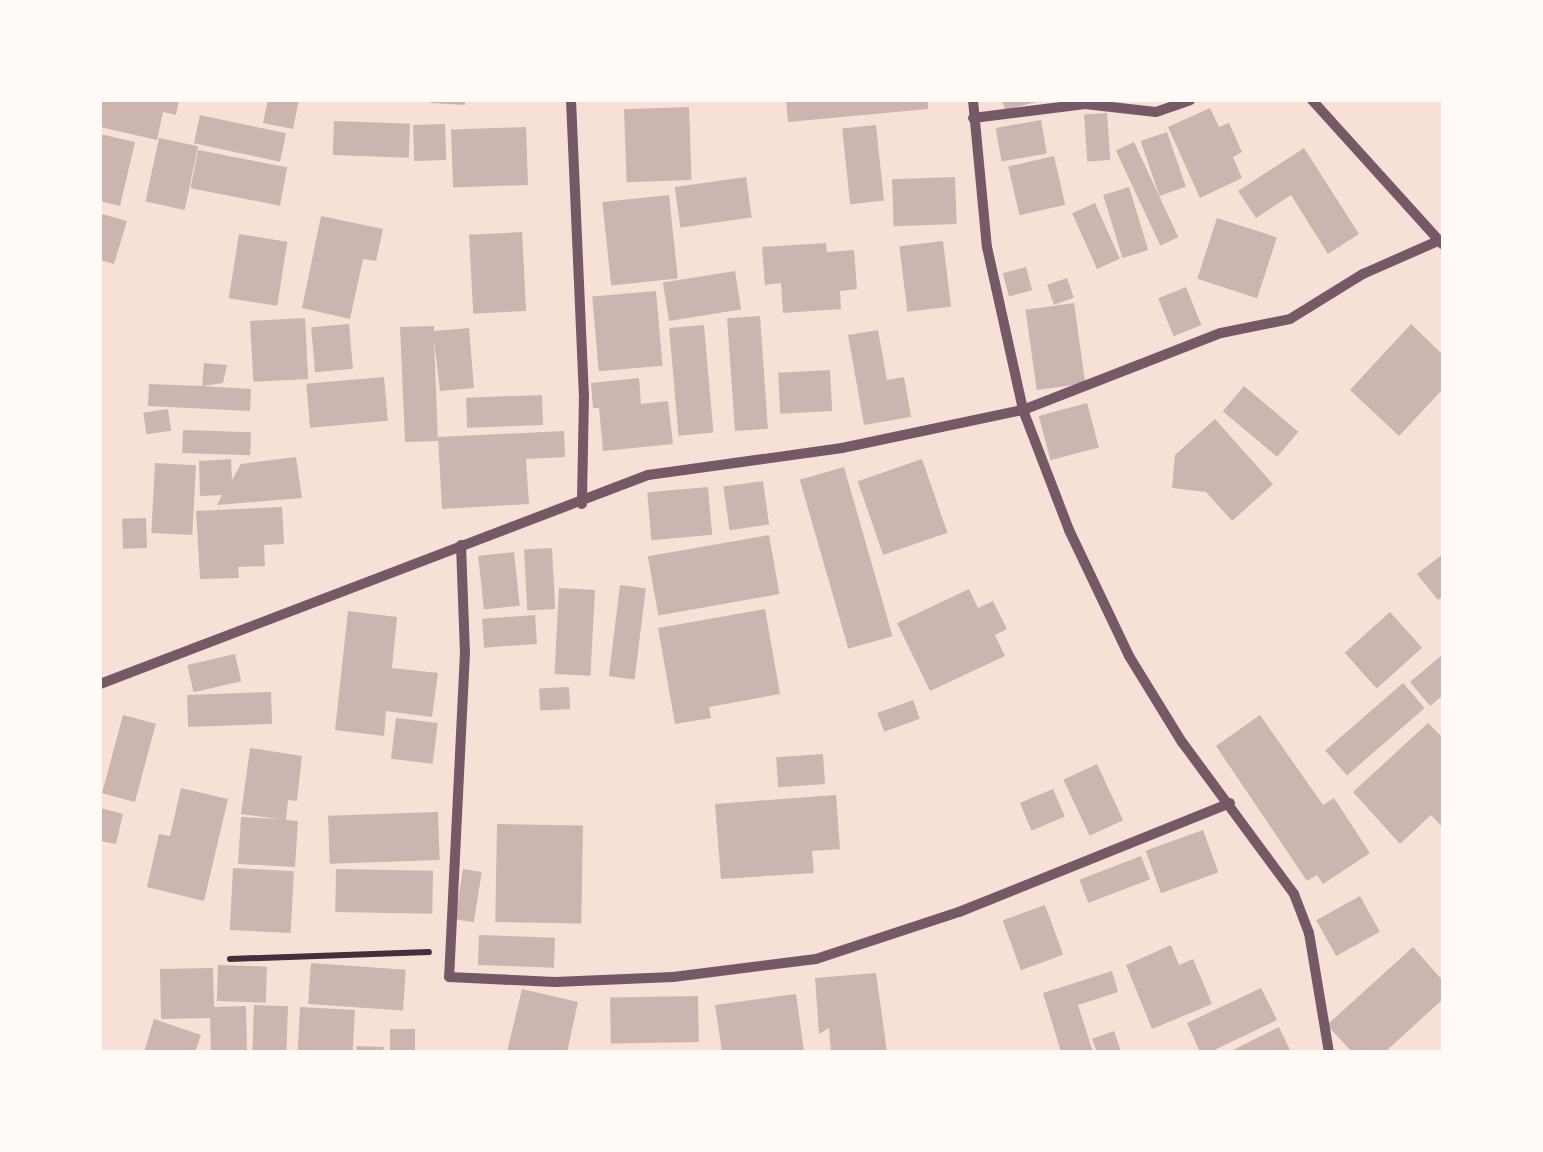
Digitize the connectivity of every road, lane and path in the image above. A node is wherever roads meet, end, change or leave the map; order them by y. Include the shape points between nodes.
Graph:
1 (570, 100) edge
2 (973, 100) edge
3 (1190, 100) edge
4 (1312, 100) edge
5 (973, 118) junction
6 (1441, 242) edge
7 (1023, 410) junction
8 (582, 504) junction
9 (461, 545) junction
10 (100, 684) edge
11 (1230, 802) junction
12 (450, 951) junction
13 (230, 959) dead end
14 (1328, 1052) edge

1 - 8 street via 584,395
2 - 5 street
3 - 5 street via 1156,112 1086,104
4 - 6 street
5 - 7 street via 987,247
6 - 7 street via 1363,274 1290,319 1222,333
7 - 8 street via 842,448 648,475
7 - 11 street via 1069,530 1129,656 1182,742
8 - 9 street
9 - 10 street
9 - 12 street via 464,652
11 - 12 street via 959,912 816,959 673,977 523,981 449,977
11 - 14 street via 1294,894 1309,933
12 - 13 path

